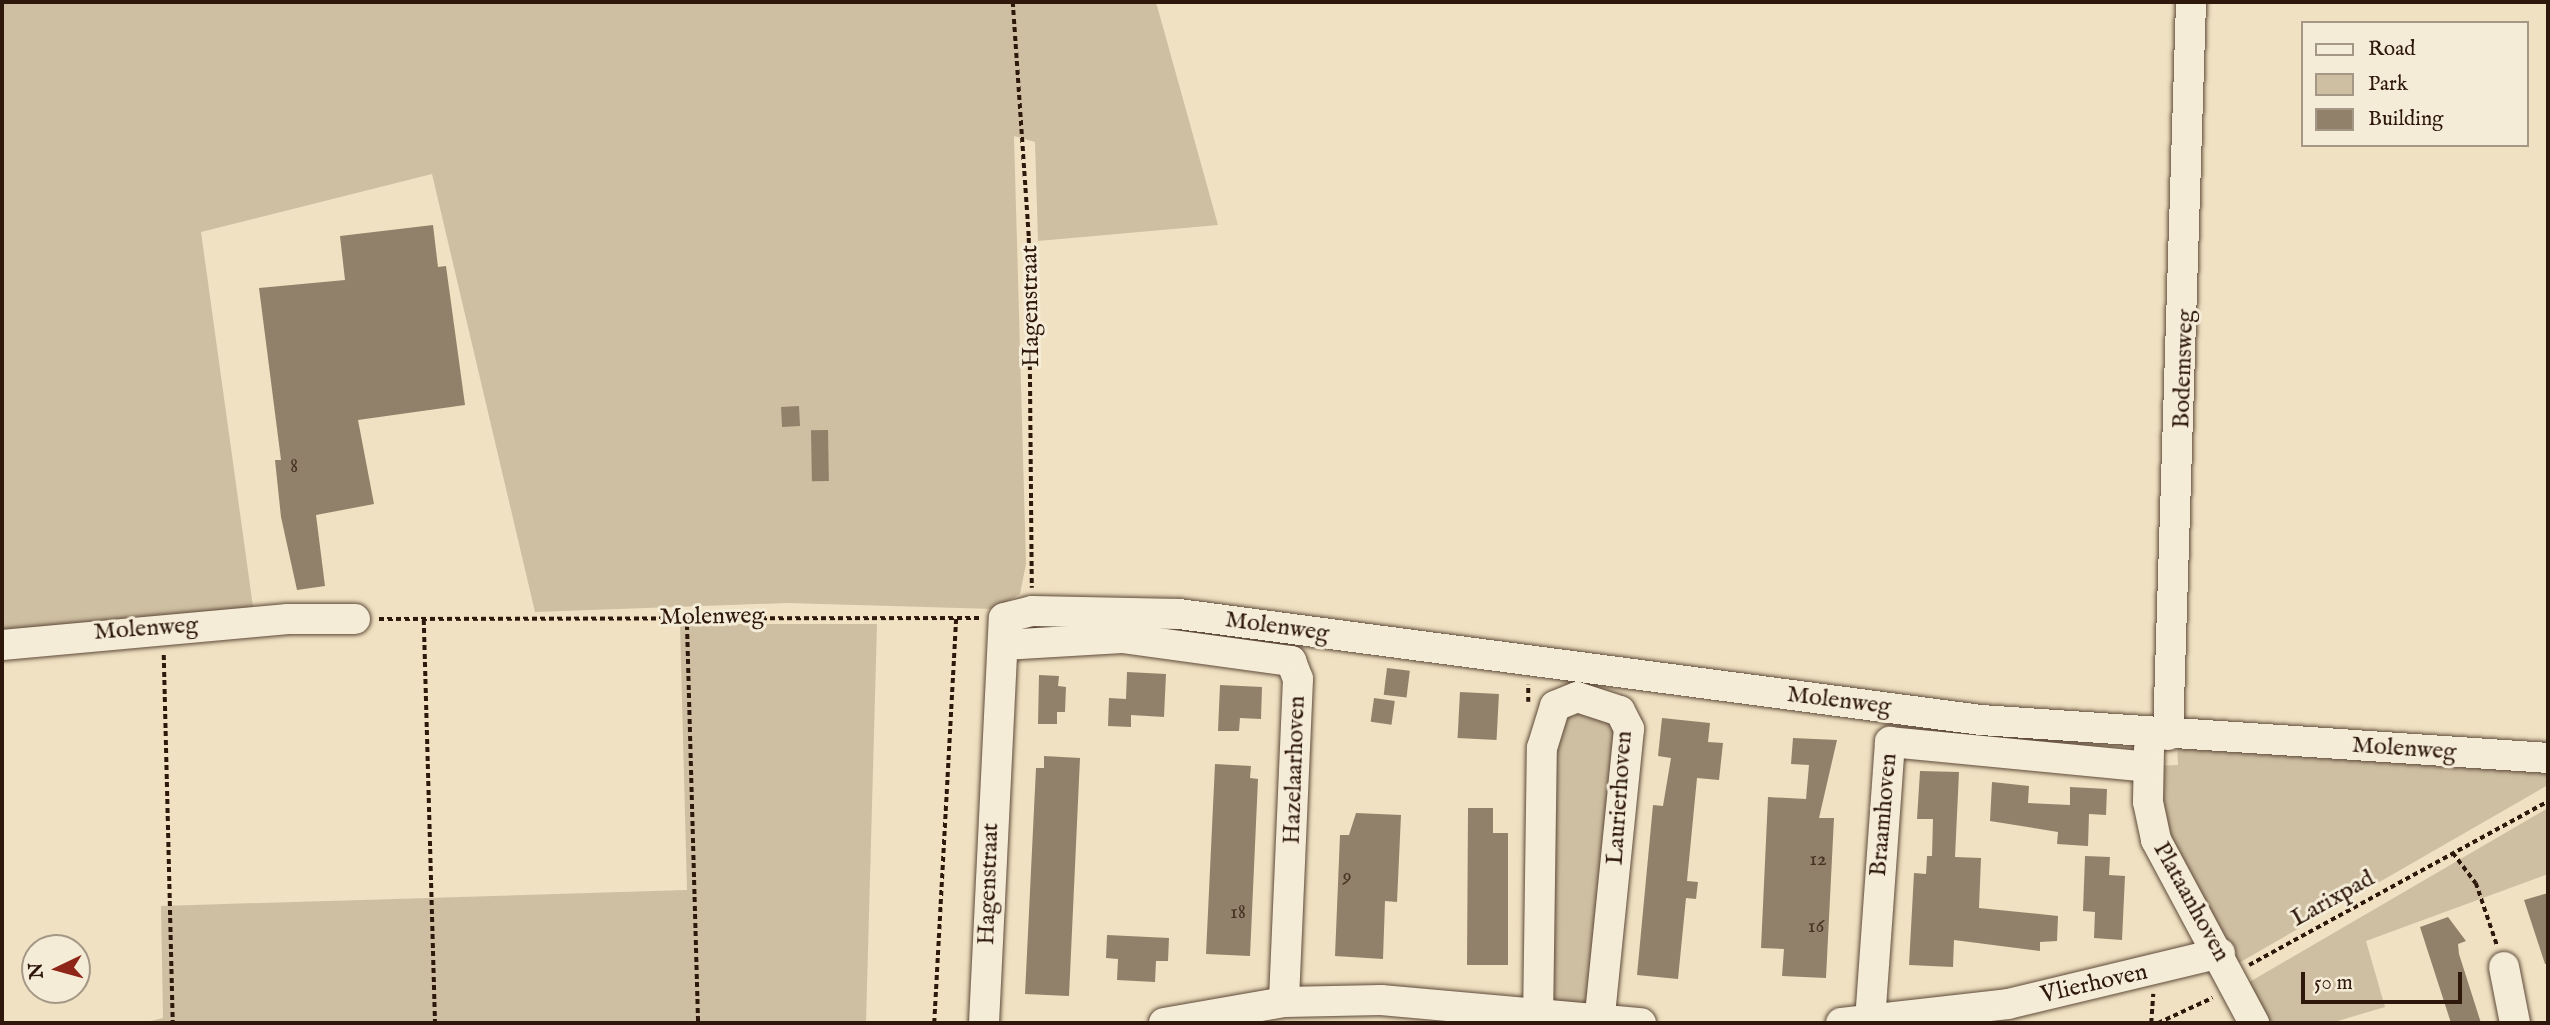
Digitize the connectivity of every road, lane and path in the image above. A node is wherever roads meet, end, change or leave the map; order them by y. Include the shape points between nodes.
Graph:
1 (1013, 2) edge
2 (2191, 2) edge
3 (687, 617) junction
4 (956, 618) junction
5 (355, 619) joint
6 (424, 620) junction
7 (1013, 625) junction
8 (163, 628) junction
9 (2, 646) edge
10 (2158, 735) junction
11 (2548, 758) edge
12 (2148, 767) junction
13 (2548, 801) edge
14 (2453, 853) junction
15 (2504, 968) joint
16 (2230, 973) junction
17 (1284, 1002) junction
18 (1538, 1018) edge
19 (1599, 1022) edge
20 (1856, 1022) edge
21 (173, 1023) edge
22 (435, 1023) edge
23 (698, 1023) edge
24 (934, 1023) edge
25 (984, 1023) edge
26 (1164, 1023) edge
27 (1642, 1023) edge
28 (2158, 1023) edge
29 (2254, 1023) edge
30 (2515, 1023) edge

1 - 7 path, Hagenstraat via 1029,239
2 - 10 street, Bodemsweg
3 - 4 path, Molenweg
3 - 6 path, Molenweg
3 - 23 path
4 - 7 path, Molenweg
4 - 24 path
5 - 6 path, Molenweg
5 - 8 street, Molenweg
6 - 22 path
7 - 10 street, Molenweg via 1179,614 1981,720
7 - 17 street, Hazelaarhoven via 1291,661 1298,679
7 - 25 street, Hagenstraat
8 - 9 street, Molenweg
8 - 21 path
10 - 11 street, Molenweg
10 - 12 street, Plataanhoven
12 - 16 street, Plataanhoven via 2155,840
12 - 20 street, Braamhoven via 1890,742
13 - 14 path, Larixpad
14 - 15 path via 2476,883
14 - 16 path, Larixpad
15 - 30 street
16 - 20 street, Vlierhoven
16 - 28 path, Larixpad
16 - 29 street, Plataanhoven
17 - 18 street via 1381,1000
17 - 26 street
18 - 19 street
18 - 19 street, Laurierhoven via 1545,729 1555,706 1577,697 1600,699 1620,711 1629,729
19 - 27 street

